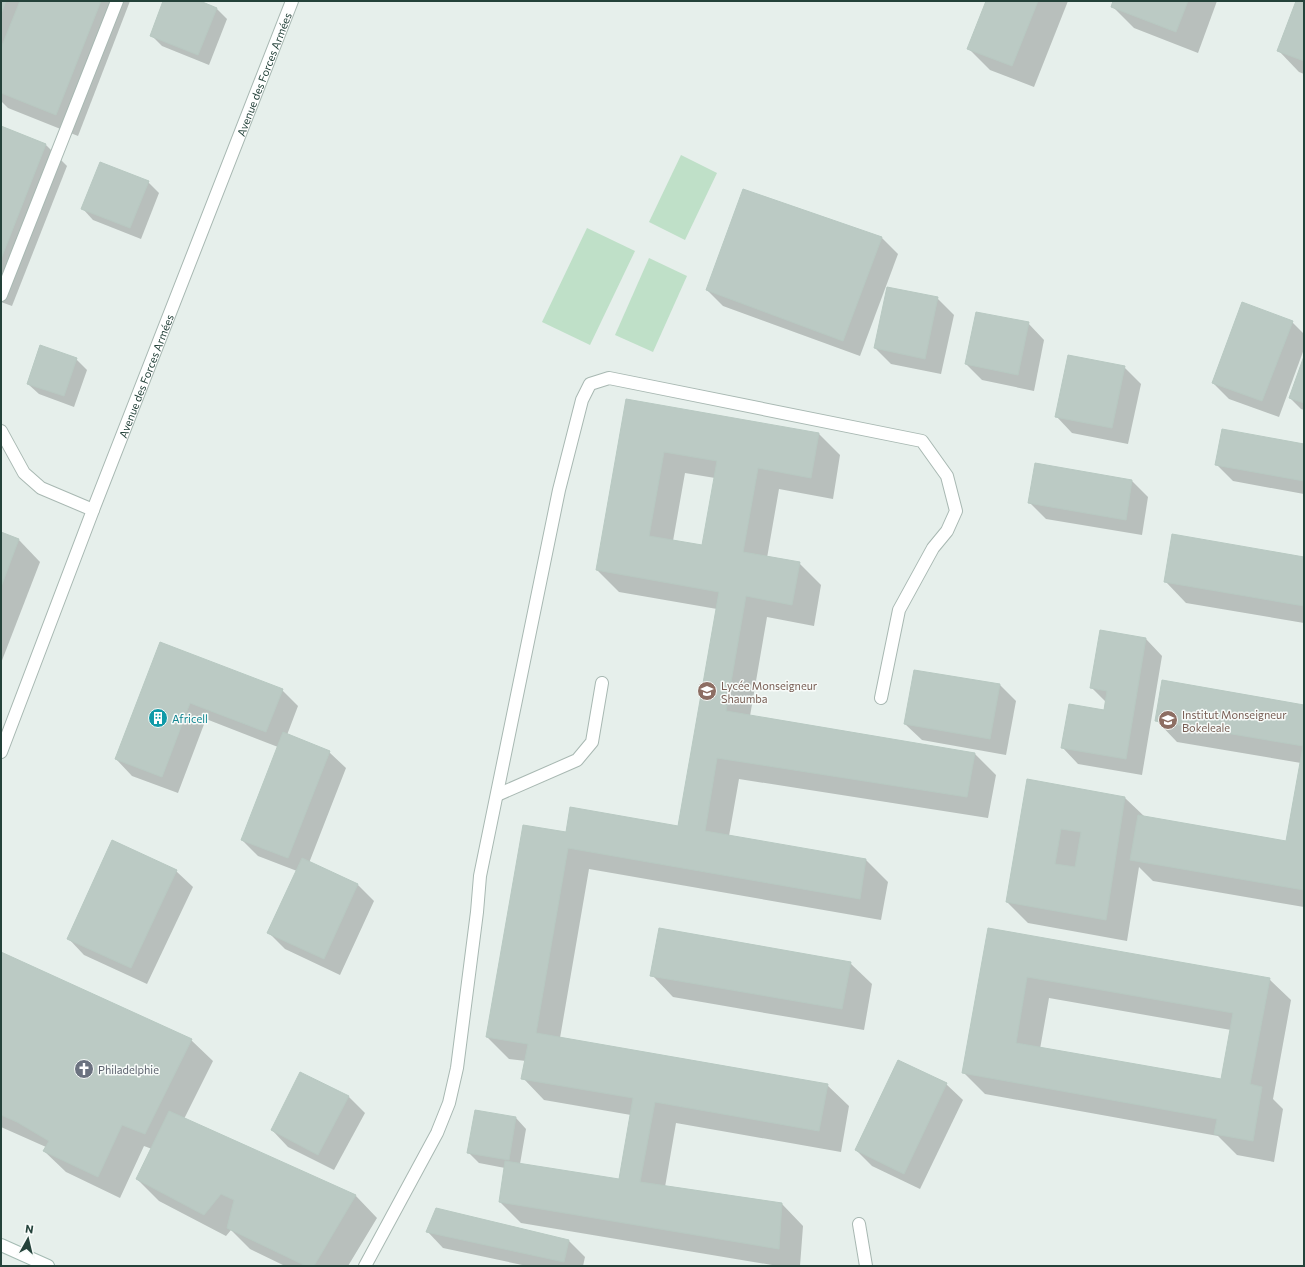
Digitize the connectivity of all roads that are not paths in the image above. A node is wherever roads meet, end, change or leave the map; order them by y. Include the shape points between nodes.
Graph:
1 (117, 1) edge
2 (292, 1) edge
3 (1, 295) edge
4 (1, 431) edge
5 (93, 510) junction
6 (602, 683) dead end
7 (881, 698) dead end
8 (1, 752) edge
9 (496, 795) junction
10 (859, 1224) dead end
11 (1, 1244) edge
12 (48, 1266) edge
13 (366, 1266) edge
14 (866, 1266) edge

1 - 3 street
2 - 5 street, Avenue des Forces Armées
4 - 5 street via 24,473 41,488
5 - 8 street, Avenue des Forces Armées
6 - 9 street via 592,742 577,760
7 - 9 street via 899,610 932,548 947,531 956,511 947,476 922,441 609,378 590,384 582,400 559,490
9 - 13 street via 480,876 457,1068 449,1103 437,1133
10 - 14 street
11 - 12 street

